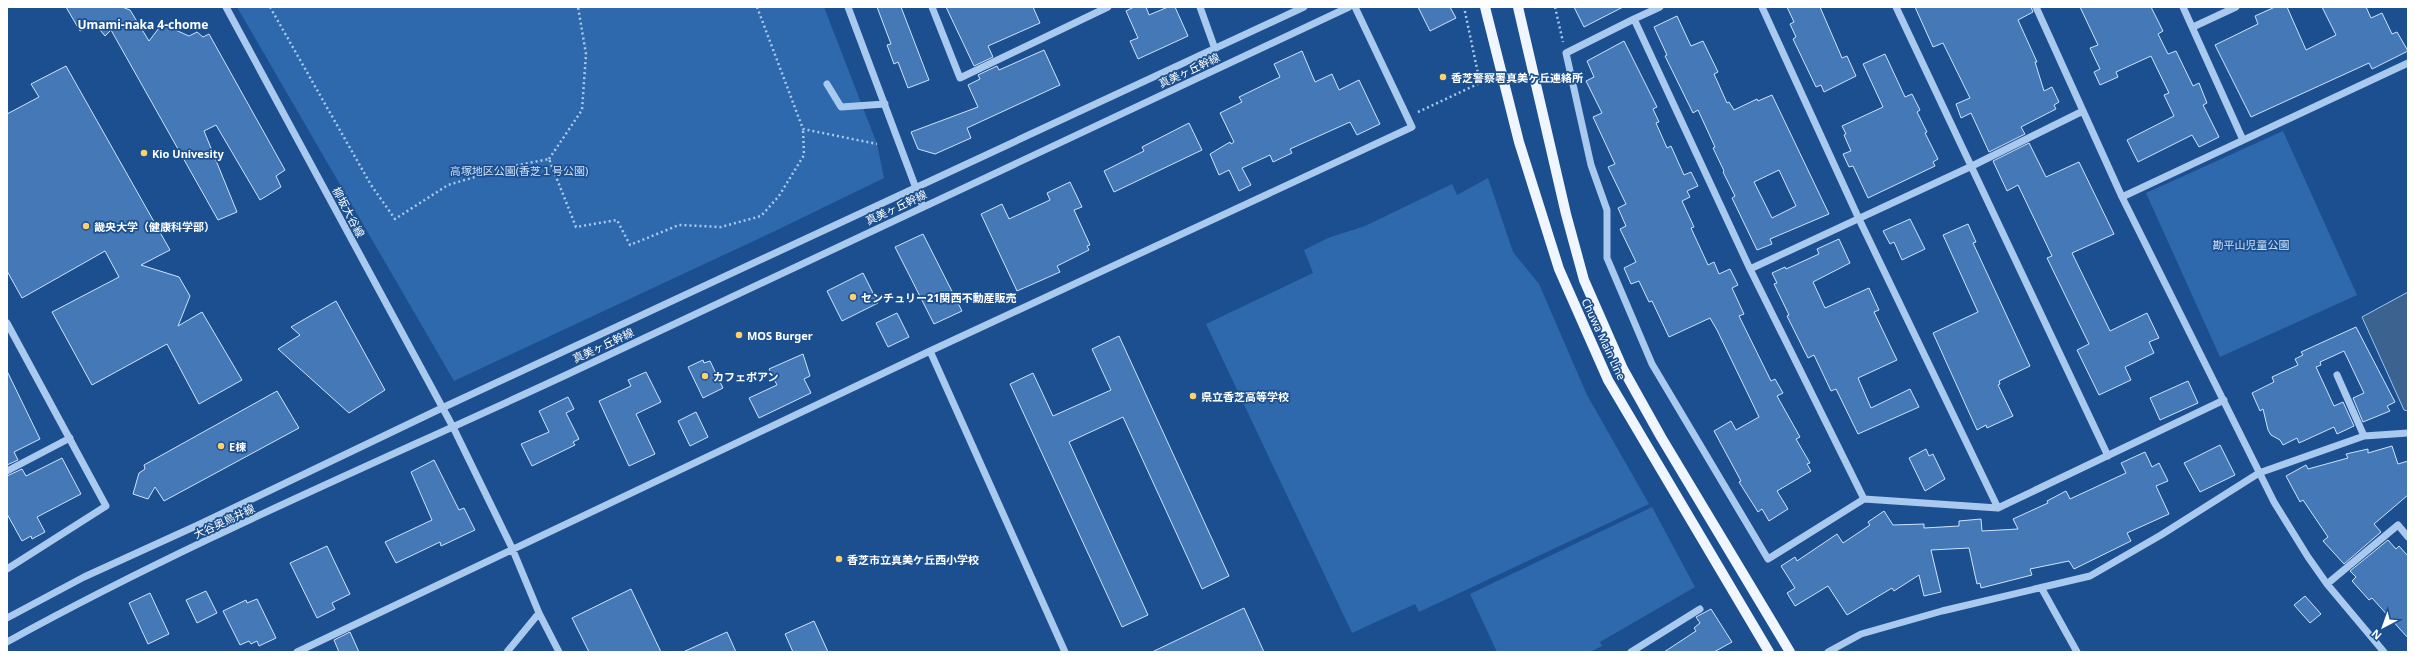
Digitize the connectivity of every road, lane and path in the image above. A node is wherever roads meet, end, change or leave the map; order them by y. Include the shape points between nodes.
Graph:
1 (226, 7) edge
2 (270, 7) edge
3 (578, 7) edge
4 (757, 7) edge
5 (848, 7) edge
6 (932, 7) edge
7 (1108, 7) edge
8 (1200, 7) edge
9 (1304, 7) edge
10 (1349, 7) edge
11 (1355, 7) edge
12 (1464, 7) edge
13 (1485, 7) edge
14 (1518, 7) edge
15 (1555, 7) edge
16 (1660, 7) edge
17 (1762, 7) edge
18 (1896, 7) edge
19 (2036, 7) edge
20 (2183, 7) edge
21 (2236, 7) edge
22 (1634, 20) junction
23 (2193, 27) junction
24 (1215, 49) junction
25 (1566, 53) junction
26 (2408, 63) edge
27 (827, 84) dead end
28 (885, 104) junction
29 (2083, 111) junction
30 (1408, 118) junction
31 (803, 130) junction
32 (2244, 140) junction
33 (878, 144) dead end
34 (549, 159) junction
35 (1972, 166) junction
36 (917, 188) junction
37 (2122, 197) junction
38 (924, 207) junction
39 (1859, 219) junction
40 (1750, 269) junction
41 (7, 323) edge
42 (930, 352) junction
43 (2337, 375) dead end
44 (2224, 400) junction
45 (442, 408) junction
46 (453, 427) junction
47 (2408, 433) edge
48 (2364, 436) junction
49 (70, 438) junction
50 (2108, 456) junction
51 (7, 471) edge
52 (2259, 473) junction
53 (1864, 499) junction
54 (1998, 508) junction
55 (2408, 537) edge
56 (512, 548) junction
57 (7, 569) edge
58 (2327, 584) junction
59 (2042, 589) junction
60 (1700, 609) dead end
61 (539, 613) junction
62 (7, 618) edge
63 (7, 642) edge
64 (556, 651) edge
65 (297, 652) edge
66 (507, 652) edge
67 (1065, 652) edge
68 (1631, 652) edge
69 (1769, 652) edge
70 (1790, 652) edge
71 (1828, 652) edge
72 (2077, 652) edge
73 (2384, 652) edge

1 - 45 street, 柳坂大谷線
2 - 34 path via 371,185 395,219 448,185 508,167
3 - 34 path via 586,54 582,110
4 - 31 path
5 - 28 street
6 - 7 street via 960,78
8 - 24 street
9 - 24 street, 真美ヶ丘幹線
10 - 38 street, 真美ヶ丘幹線
11 - 30 street
12 - 30 path via 1480,83
13 - 69 main road, Chuwa Main Line via 1519,142 1568,290 1608,380
14 - 70 main road, Chuwa Main Line via 1584,280 1623,369
15 - 25 path
16 - 22 street
17 - 39 street
18 - 35 street
19 - 29 street
20 - 23 street
21 - 23 street
22 - 25 street
22 - 40 street
23 - 32 street
24 - 36 street, 真美ヶ丘幹線
25 - 53 street via 1591,165 1607,210 1607,258 1652,364 1768,559
26 - 32 street
27 - 28 street via 841,107
28 - 36 street
29 - 35 street
29 - 37 street
30 - 42 street via 1412,127
31 - 33 path
31 - 34 path via 804,155 779,196 761,216 721,227 679,225 630,245 618,220 576,227
32 - 37 street
35 - 39 street
35 - 50 street
36 - 38 street
36 - 45 street, 真美ヶ丘幹線
37 - 44 street
38 - 46 street, 真美ヶ丘幹線
39 - 40 street
39 - 54 street
40 - 53 street
41 - 49 street
42 - 56 street
42 - 67 street
43 - 48 street
44 - 50 street
44 - 52 street
45 - 46 street, 柳坂大谷線
45 - 62 street, 大谷奥鳥井線 via 198,526 84,577
46 - 56 street, 柳坂大谷線
46 - 63 street, 大谷奥鳥井線 via 206,541 70,607
47 - 48 street
48 - 52 street
49 - 51 street
49 - 57 street via 106,506
50 - 54 street
52 - 58 street via 2290,529
52 - 59 street via 2090,576
53 - 54 street
55 - 58 street via 2398,525
56 - 61 street, 柳坂大谷線
56 - 65 street
58 - 73 street
59 - 71 street via 1942,611 1862,634
59 - 72 street
60 - 68 street
61 - 64 street, 柳坂大谷線
61 - 66 street

